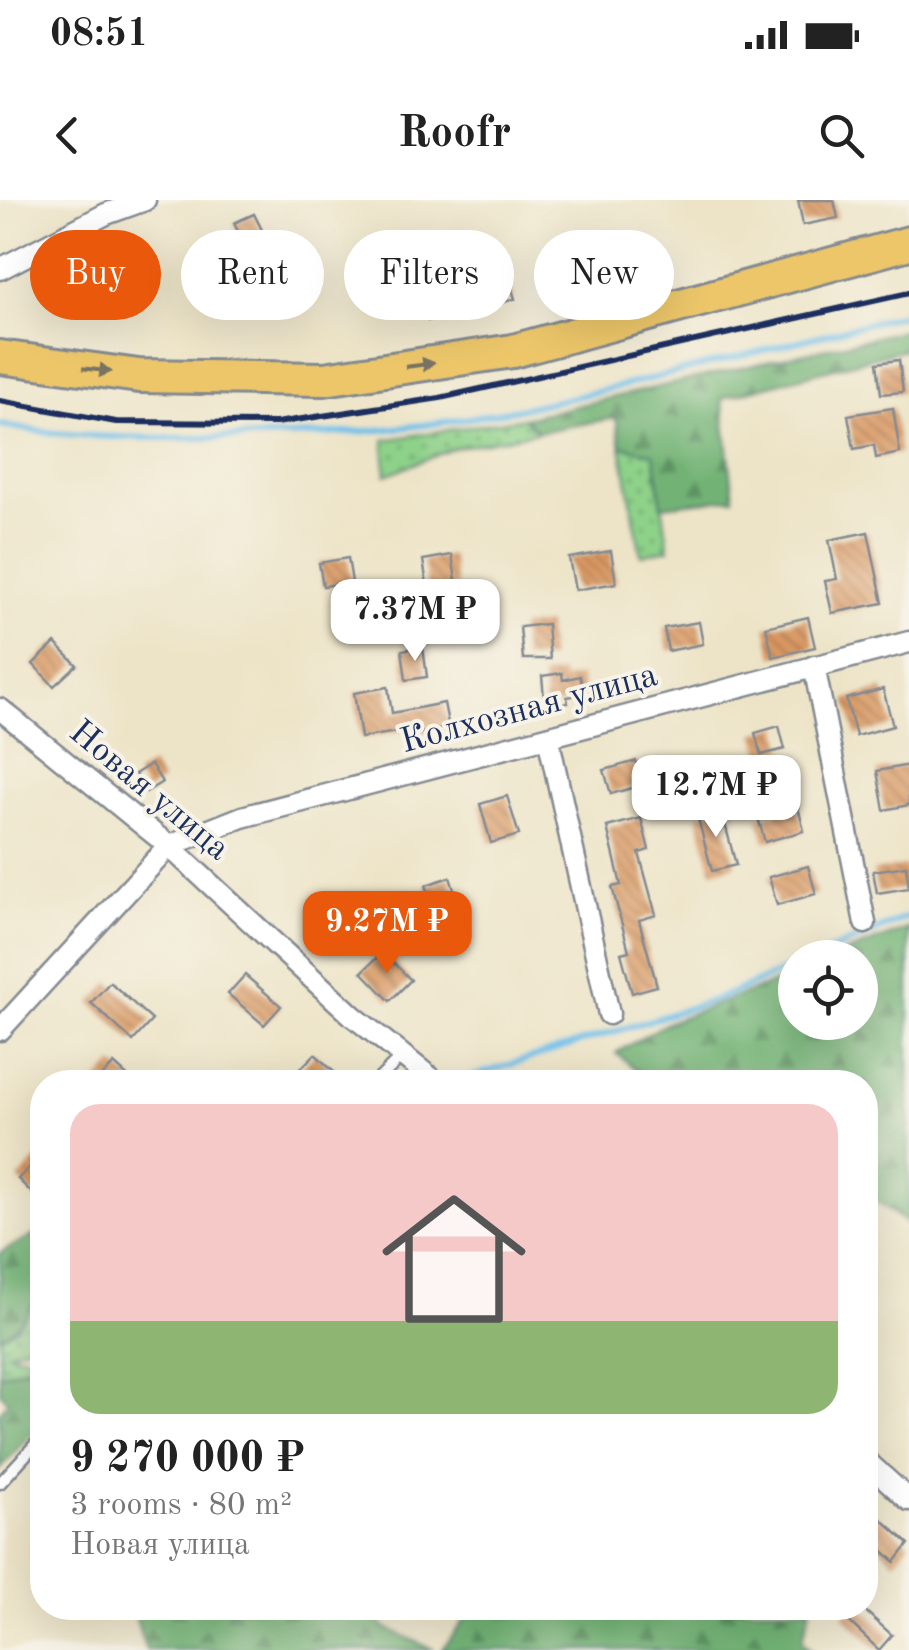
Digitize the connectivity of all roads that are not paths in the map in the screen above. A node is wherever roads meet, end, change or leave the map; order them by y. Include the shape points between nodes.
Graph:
1 (145, 200) edge
2 (909, 243) edge
3 (0, 269) edge
4 (0, 357) edge
5 (909, 642) edge
6 (814, 666) junction
7 (0, 709) edge
8 (548, 737) junction
9 (169, 846) junction
10 (865, 922) dead end
11 (610, 1014) dead end
12 (0, 1030) edge
13 (402, 1056) junction
14 (388, 1070) edge
15 (420, 1070) edge
16 (30, 1450) edge
17 (878, 1472) edge
18 (0, 1483) edge
19 (909, 1500) edge

1 - 3 street
4 -> 2 main road via 139,376 324,379 512,351
5 - 6 street, Колхозная улица
6 - 8 street, Колхозная улица
6 - 10 street
7 - 9 street, Новая улица
8 - 9 street, Колхозная улица via 242,817
8 - 11 street
9 - 12 street
9 - 13 street, Новая улица
13 - 14 lane
13 - 15 street, Новая улица
16 - 18 lane
17 - 19 street

